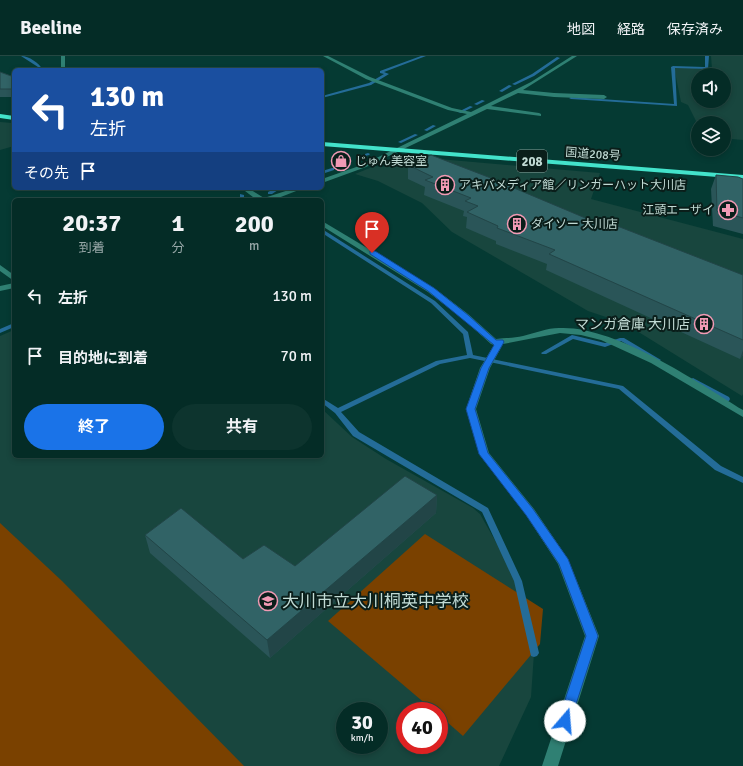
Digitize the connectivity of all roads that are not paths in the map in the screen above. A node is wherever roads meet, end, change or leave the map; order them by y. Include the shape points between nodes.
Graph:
1 (63, 56) edge
2 (325, 56) edge
3 (574, 56) edge
4 (63, 68) edge
5 (517, 91) junction
6 (604, 97) dead end
7 (486, 107) junction
8 (472, 114) junction
9 (538, 115) dead end
10 (0, 116) edge
11 (12, 118) edge
12 (324, 144) edge
13 (396, 150) junction
14 (731, 176) junction
15 (743, 177) edge
16 (324, 180) edge
17 (739, 185) edge
18 (247, 190) edge
19 (295, 190) edge
20 (259, 198) edge
21 (272, 198) edge
22 (324, 224) edge
23 (0, 267) edge
24 (12, 277) edge
25 (12, 286) edge
26 (0, 289) edge
27 (497, 342) junction
28 (743, 414) edge
29 (550, 766) edge

1 - 4 street
2 - 8 street via 368,78 439,105
3 - 5 street
5 - 6 street
5 - 7 street
7 - 8 street
7 - 9 street
8 - 13 street
10 - 11 highway
12 - 13 highway, 国道208号 / 208
13 - 14 highway, 国道208号 / 208
13 - 16 street via 364,166
14 - 15 highway, 国道208号 / 208
14 - 17 street
18 - 20 street
19 - 21 street
22 - 27 street via 431,290
23 - 24 street
25 - 26 street
27 - 28 street via 559,330 582,332 610,340 675,373
27 - 29 street via 470,409 484,454 530,512 564,562 592,636

